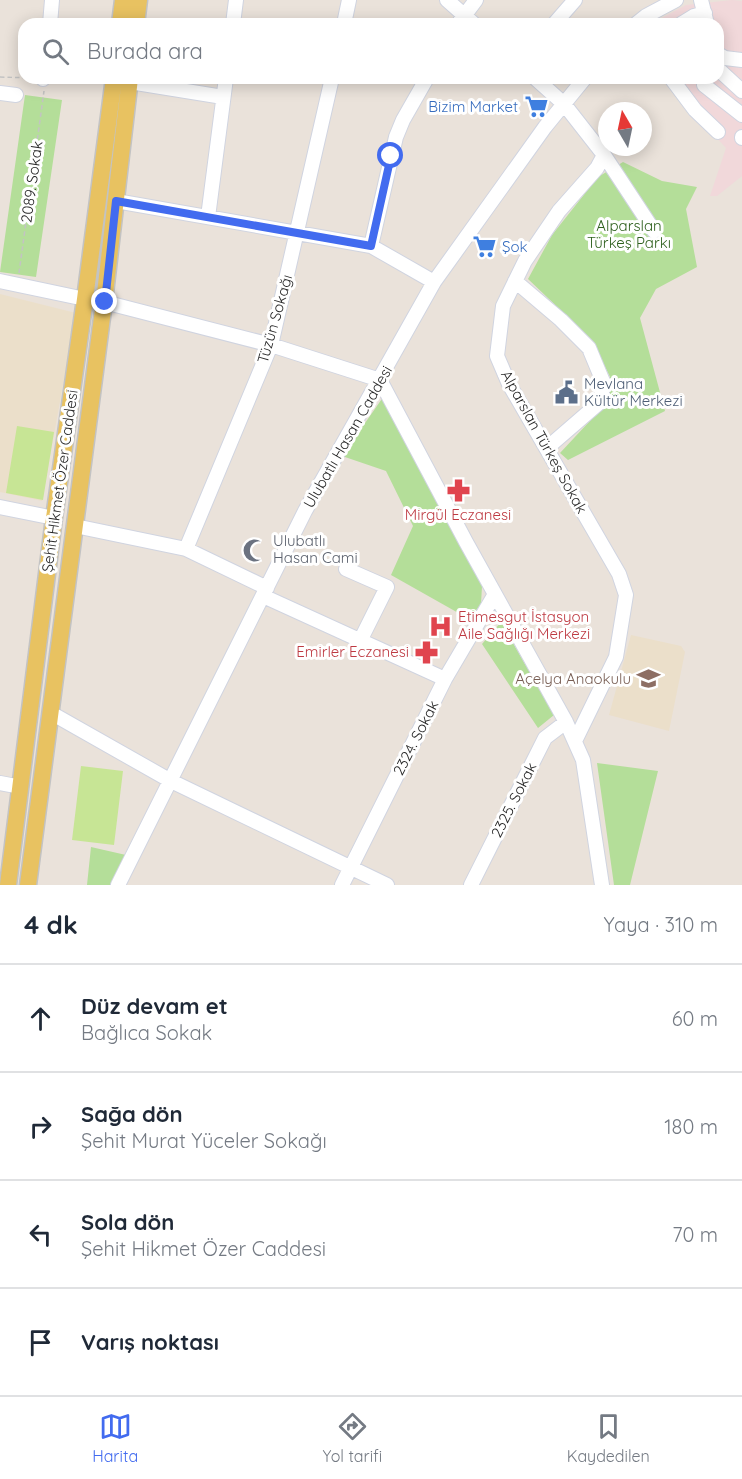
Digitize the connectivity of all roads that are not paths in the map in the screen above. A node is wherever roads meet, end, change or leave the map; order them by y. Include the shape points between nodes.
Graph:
1 (52, 0) edge
2 (123, 0) edge
3 (139, 0) edge
4 (236, 0) edge
5 (349, 0) edge
6 (447, 0) edge
7 (476, 0) edge
8 (574, 0) edge
9 (675, 0) edge
10 (50, 18) edge
11 (121, 18) edge
12 (137, 18) edge
13 (234, 18) edge
14 (345, 18) edge
15 (462, 18) edge
16 (467, 18) edge
17 (559, 18) edge
18 (644, 18) edge
19 (724, 58) edge
20 (742, 60) edge
21 (724, 68) edge
22 (123, 84) edge
23 (124, 84) edge
24 (147, 84) edge
25 (225, 84) edge
26 (331, 84) edge
27 (424, 84) edge
28 (542, 84) edge
29 (580, 84) edge
30 (680, 84) edge
31 (704, 84) edge
32 (709, 84) edge
33 (742, 91) edge
34 (0, 93) edge
35 (16, 95) dead end
36 (223, 97) junction
37 (689, 102) junction
38 (564, 104) junction
39 (742, 115) edge
40 (718, 132) dead end
41 (598, 146) edge
42 (603, 156) edge
43 (605, 156) edge
44 (116, 201) junction
45 (208, 217) junction
46 (654, 231) dead end
47 (297, 233) junction
48 (371, 246) junction
49 (0, 281) edge
50 (515, 281) junction
51 (434, 282) junction
52 (85, 299) junction
53 (105, 302) junction
54 (271, 345) junction
55 (380, 380) junction
56 (547, 448) junction
57 (0, 507) edge
58 (54, 518) junction
59 (75, 526) junction
60 (186, 549) junction
61 (346, 570) dead end
62 (265, 592) junction
63 (495, 594) junction
64 (360, 641) junction
65 (445, 679) junction
66 (51, 713) junction
67 (566, 722) junction
68 (575, 741) junction
69 (171, 781) junction
70 (0, 783) edge
71 (21, 787) junction
72 (350, 868) junction
73 (8, 885) edge
74 (28, 885) edge
75 (118, 885) edge
76 (342, 885) edge
77 (387, 885) edge
78 (471, 885) edge
79 (602, 885) edge

1 - 10 street
2 - 11 main road
3 - 12 main road
4 - 13 street
5 - 14 street
6 - 15 street
7 - 16 street
8 - 17 street
9 - 18 street
19 - 20 street
21 - 33 street
22 - 52 main road, Şehit Hikmet Özer Caddesi
23 - 44 main road, Şehit Hikmet Özer Caddesi
24 - 36 street
25 - 36 street
26 - 47 street, Tüzün Sokağı
27 - 48 street via 396,137
28 - 38 street
29 - 38 street, Ulubatlı Hasan Caddesi
30 - 37 street
31 - 37 street
32 - 39 street
34 - 35 street
36 - 45 street
37 - 40 street
38 - 41 street
38 - 51 street, Ulubatlı Hasan Caddesi
42 - 50 street, Alparslan Türkeş Sokak via 559,211
43 - 46 street
44 - 45 street
44 - 53 main road, Şehit Hikmet Özer Caddesi
45 - 47 street
47 - 48 street
47 - 54 street, Tüzün Sokağı
48 - 51 street
49 - 52 street
50 - 56 street, Alparslan Türkeş Sokak via 503,306 497,356
50 - 56 street via 589,348 604,384 599,403
51 - 55 street, Ulubatlı Hasan Caddesi
52 - 53 main road
52 - 58 main road, Şehit Hikmet Özer Caddesi
53 - 54 street
53 - 59 main road, Şehit Hikmet Özer Caddesi
54 - 55 street
54 - 60 street, Tüzün Sokağı
55 - 62 street, Ulubatlı Hasan Caddesi via 305,511
55 - 63 street
56 - 68 street, Alparslan Türkeş Sokak via 619,574 627,595 616,657
57 - 58 street
58 - 71 main road, Şehit Hikmet Özer Caddesi
59 - 60 street
59 - 66 main road, Şehit Hikmet Özer Caddesi
60 - 62 street
61 - 64 street via 387,587
62 - 64 street
62 - 69 street, Ulubatlı Hasan Caddesi
63 - 65 street, 2324. Sokak
63 - 67 street
64 - 65 street
65 - 72 street, 2324. Sokak
66 - 69 street
66 - 74 main road, Şehit Hikmet Özer Caddesi
67 - 68 street
67 - 78 street, 2325. Sokak via 545,738
68 - 79 street via 583,760
69 - 72 street
69 - 75 street, Ulubatlı Hasan Caddesi
70 - 71 street
71 - 73 main road, Şehit Hikmet Özer Caddesi
72 - 76 street, 2324. Sokak
72 - 77 street

